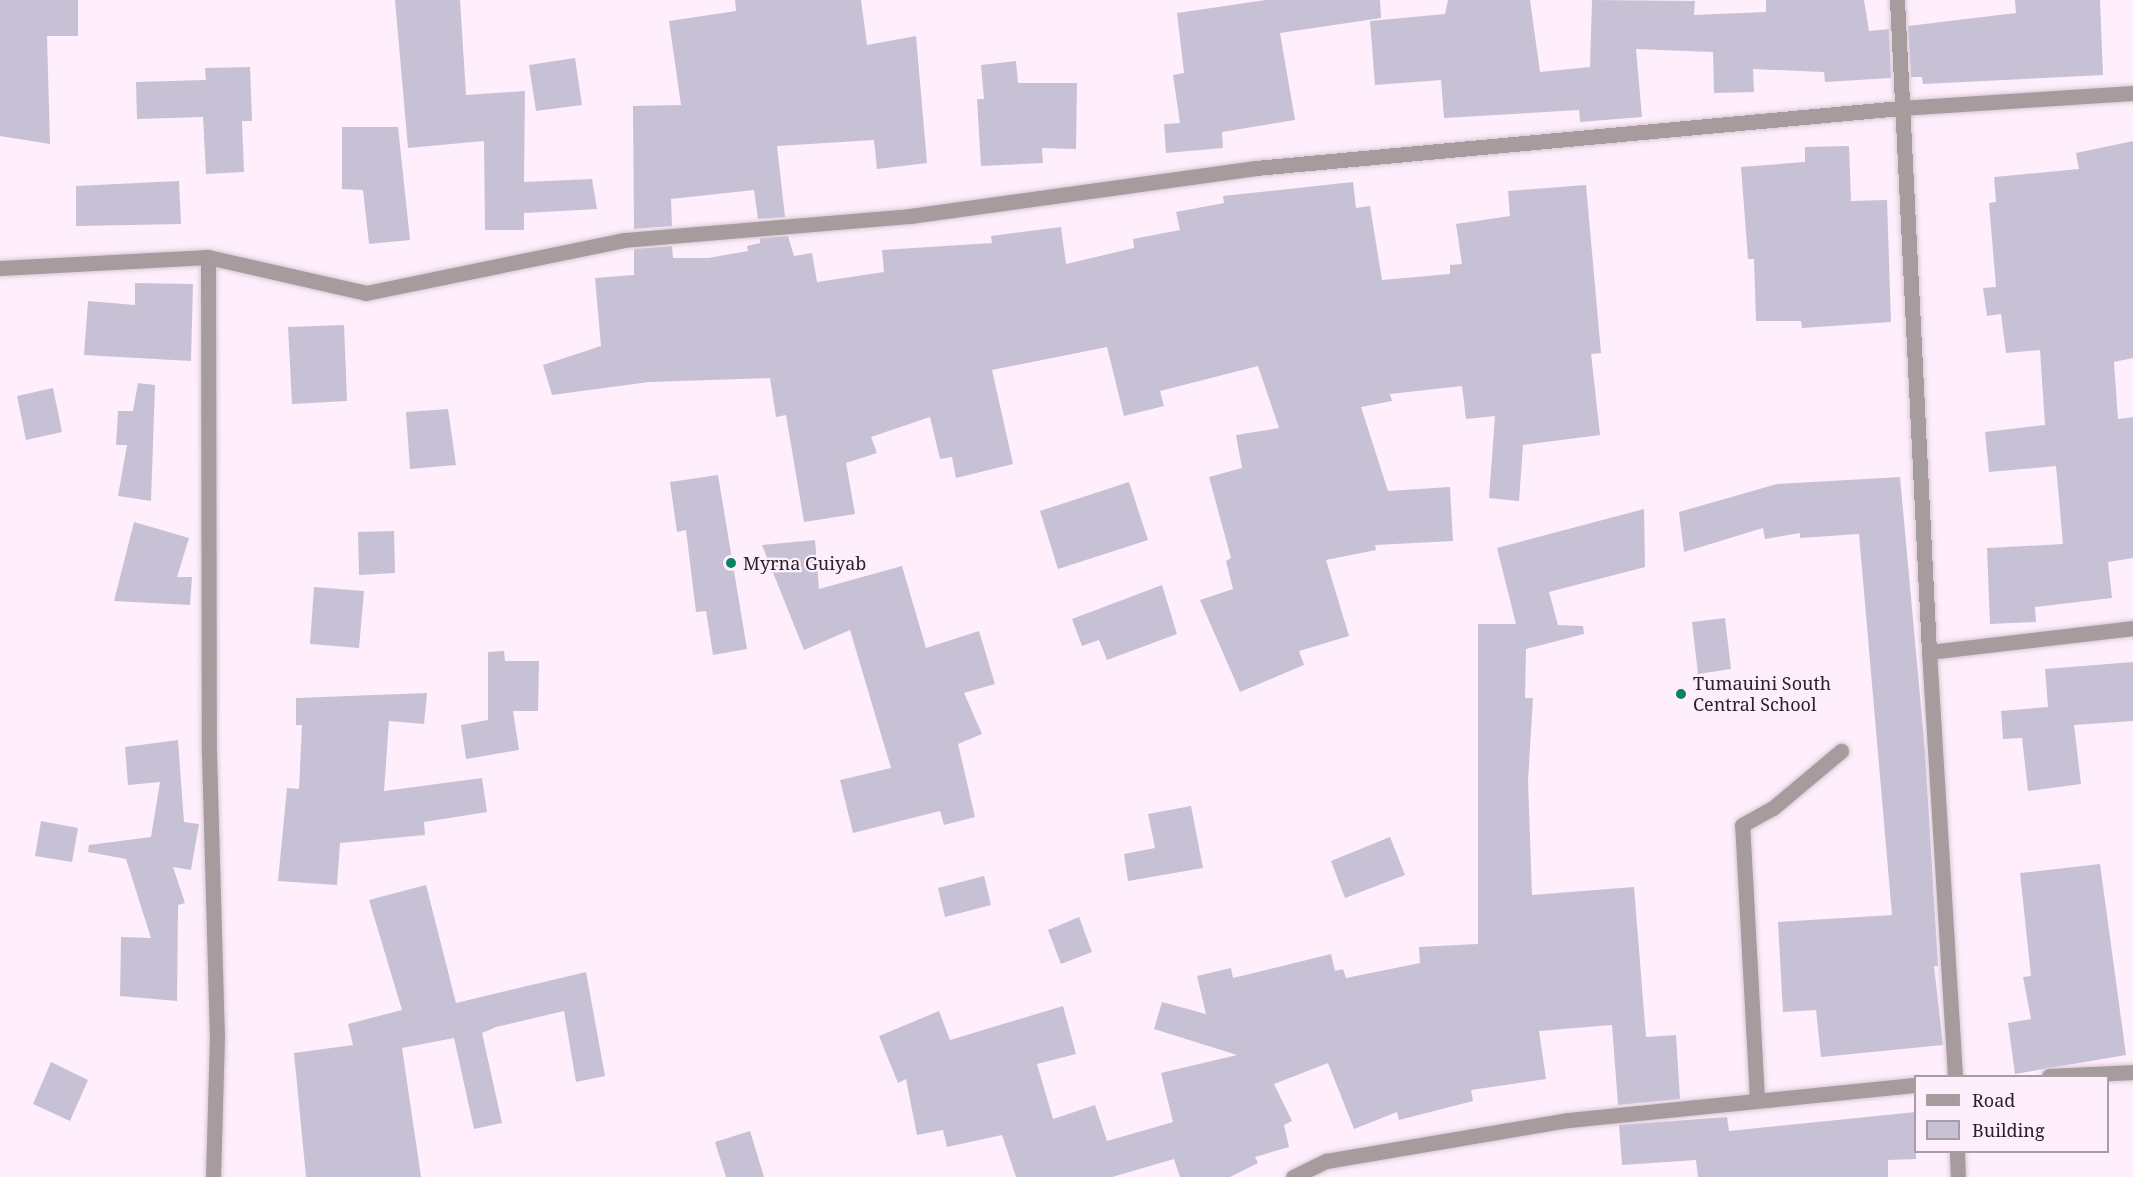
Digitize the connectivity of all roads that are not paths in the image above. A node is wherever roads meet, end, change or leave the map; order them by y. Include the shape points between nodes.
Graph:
1 (1897, 0) edge
2 (2133, 93) edge
3 (1900, 108) junction
4 (208, 257) junction
5 (0, 268) edge
6 (2133, 628) edge
7 (1929, 652) junction
8 (1841, 751) dead end
9 (2133, 1072) edge
10 (1956, 1075) edge
11 (2083, 1075) edge
12 (1914, 1085) edge
13 (1757, 1100) junction
14 (1957, 1153) edge
15 (213, 1177) edge
16 (1293, 1177) edge
17 (1958, 1177) edge

1 - 3 street
2 - 3 street
3 - 4 street via 1256,168 910,216 624,240 366,293
3 - 7 street via 1916,317
4 - 5 street
4 - 15 street via 209,753 217,1035
6 - 7 street
7 - 10 street
8 - 13 street via 1773,808 1742,825
9 - 11 street
12 - 13 street
13 - 16 street via 1569,1120 1417,1144 1326,1161
14 - 17 street

